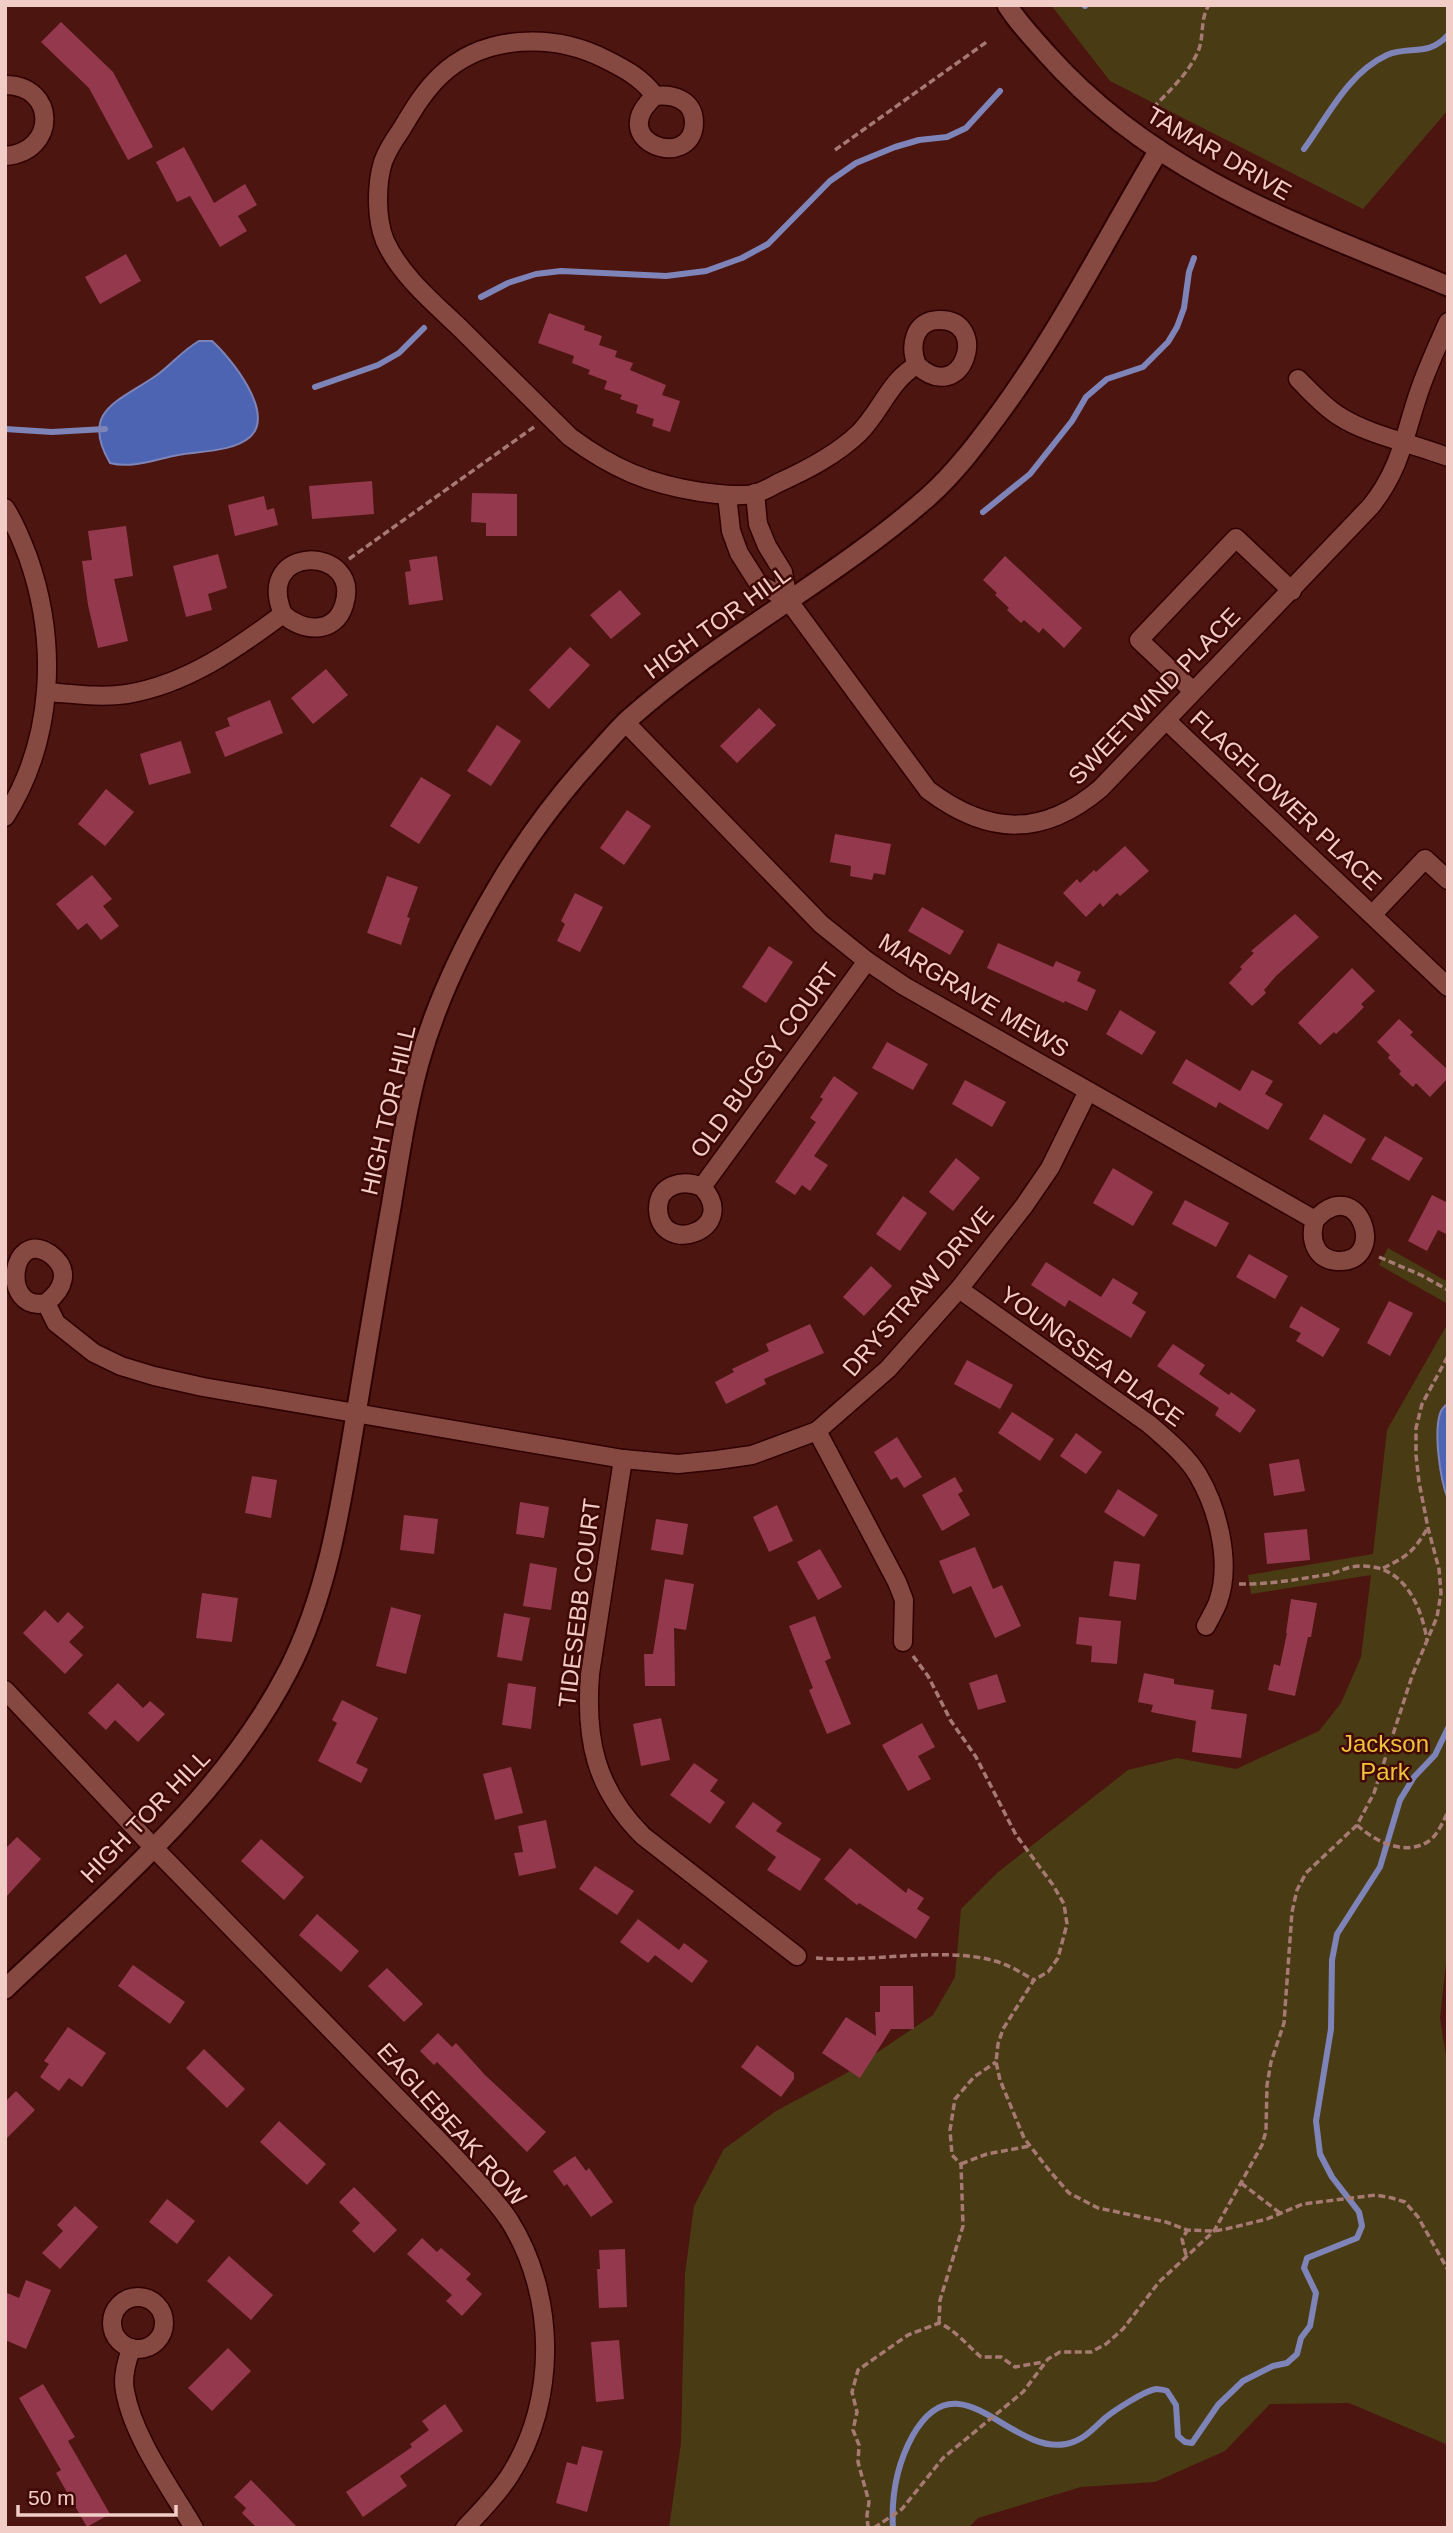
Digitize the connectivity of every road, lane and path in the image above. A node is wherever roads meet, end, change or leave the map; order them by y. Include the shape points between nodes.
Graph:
1 (1007, 5) edge
2 (1209, 5) edge
3 (988, 41) dead end
4 (5, 85) edge
5 (655, 96) dead end
6 (1153, 108) dead end
7 (835, 150) dead end
8 (1158, 150) junction
9 (5, 156) edge
10 (1448, 286) edge
11 (1448, 322) edge
12 (917, 365) dead end
13 (1298, 379) dead end
14 (549, 416) junction
15 (1405, 441) junction
16 (1448, 457) edge
17 (755, 494) junction
18 (727, 495) junction
19 (5, 508) edge
20 (338, 570) junction
21 (1292, 591) junction
22 (788, 600) junction
23 (283, 614) junction
24 (1193, 691) junction
25 (47, 692) junction
26 (1167, 721) junction
27 (625, 722) junction
28 (5, 817) edge
29 (1448, 880) edge
30 (1372, 915) junction
31 (867, 961) junction
32 (1448, 987) edge
33 (1088, 1091) junction
34 (702, 1187) dead end
35 (1315, 1220) junction
36 (1361, 1250) junction
37 (959, 1289) junction
38 (1448, 1290) edge
39 (46, 1303) dead end
40 (1448, 1356) edge
41 (1448, 1366) edge
42 (1442, 1367) junction
43 (356, 1413) junction
44 (817, 1432) junction
45 (623, 1459) junction
46 (1428, 1528) junction
47 (1383, 1568) junction
48 (1223, 1583) junction
49 (1206, 1626) dead end
50 (1427, 1641) junction
51 (903, 1642) joint
52 (5, 1689) edge
53 (1448, 1812) edge
54 (1357, 1825) junction
55 (153, 1847) junction
56 (797, 1956) joint
57 (1034, 1980) junction
58 (5, 1989) edge
59 (996, 2062) junction
60 (1030, 2146) junction
61 (961, 2164) junction
62 (1241, 2183) junction
63 (1280, 2213) junction
64 (1187, 2230) junction
65 (1214, 2231) junction
66 (1186, 2255) junction
67 (1448, 2270) edge
68 (939, 2323) junction
69 (131, 2348) dead end
70 (1044, 2362) junction
71 (194, 2528) edge
72 (465, 2528) edge
73 (868, 2528) edge
74 (874, 2528) edge

1 - 8 street, TAMAR DRIVE via 1092,100
2 - 6 path via 1193,61
3 - 7 path
4 - 9 street via 16,85 37,97 45,123 35,145 19,155
5 - 14 street via 630,71 594,53 541,41 493,46 443,73 422,95 383,162 380,215 384,238 396,260
8 - 10 street, TAMAR DRIVE via 1262,209
8 - 22 street, HIGH TOR HILL via 1053,332 978,442 932,493 877,539
11 - 15 street, SWEETWIND PLACE
12 - 17 street via 905,372 860,432 840,449
13 - 15 street via 1342,418
14 - 18 street via 570,437 620,470 674,488
14 - 20 path
15 - 16 street
15 - 21 street, SWEETWIND PLACE via 1385,488
17 - 18 street
17 - 22 street via 758,524 783,572
18 - 22 street via 739,553 758,583
19 - 25 street via 36,581 48,654
20 - 23 street via 313,559 290,566 277,588
20 - 23 street via 347,594 344,607 328,624 305,628
21 - 24 street, SWEETWIND PLACE
21 - 24 street via 1236,538 1139,640
22 - 26 street, SWEETWIND PLACE via 928,790 946,804 988,821 1035,824 1079,807
22 - 27 street, HIGH TOR HILL
23 - 25 street via 195,672 156,688 97,696
24 - 26 street, SWEETWIND PLACE
25 - 28 street via 28,771
26 - 30 street, FLAGFLOWER PLACE
27 - 31 street, MARGRAVE MEWS via 821,924
27 - 43 street, HIGH TOR HILL via 533,830 466,944 439,1006 408,1113
29 - 30 street, FLAGFLOWER PLACE via 1425,859
30 - 32 street, FLAGFLOWER PLACE
31 - 33 street, MARGRAVE MEWS
31 - 34 street, OLD BUGGY COURT
33 - 35 street, MARGRAVE MEWS
33 - 37 street, DRYSTRAW DRIVE via 1050,1168
35 - 36 street via 1313,1245 1322,1256 1344,1261
35 - 36 street via 1331,1207 1353,1210 1366,1229
36 - 38 path
37 - 44 street, DRYSTRAW DRIVE via 888,1369
37 - 48 street, YOUNGSEA PLACE via 1149,1424 1177,1449 1198,1474 1217,1524
39 - 43 street, DRYSTRAW DRIVE via 56,1323 72,1337 121,1366 203,1387
40 - 42 path
41 - 42 path
42 - 46 path via 1422,1404 1416,1429
43 - 45 street, DRYSTRAW DRIVE
43 - 55 street, HIGH TOR HILL via 327,1565 290,1668 233,1758
44 - 45 street, DRYSTRAW DRIVE via 752,1455 718,1460 678,1464
44 - 51 street via 897,1582 904,1600
45 - 56 street, TIDESEBB COURT via 587,1709 598,1771 625,1818 643,1836
46 - 47 path via 1405,1558
46 - 50 path via 1441,1593
47 - 48 path via 1350,1568 1251,1584
47 - 50 path via 1414,1597
48 - 49 street, YOUNGSEA PLACE
50 - 54 path via 1374,1793
51 - 57 path via 976,1757 1016,1835 1064,1904 1067,1924 1058,1958 1048,1972
52 - 55 street, EAGLEBEAK ROW
53 - 54 path via 1431,1840 1403,1848 1371,1838
54 - 62 path via 1306,1873 1297,1890 1284,2022 1267,2085 1266,2131
55 - 58 street, HIGH TOR HILL
55 - 72 street, EAGLEBEAK ROW via 453,2155 501,2209 522,2244 535,2274 546,2337 538,2404 511,2474
56 - 57 path via 840,1960 933,1955 972,1958 995,1961
57 - 59 path via 1003,2028
59 - 60 path
59 - 61 path via 974,2077 955,2099 952,2155
60 - 61 path
60 - 64 path via 1069,2193 1098,2208
61 - 68 path via 963,2226 940,2300
62 - 63 path
62 - 65 path
63 - 65 path
63 - 67 path via 1303,2204 1376,2195 1405,2202
64 - 65 path
64 - 66 path via 1182,2239
65 - 66 path
66 - 70 path via 1106,2344 1091,2352 1060,2352
68 - 70 path via 981,2357 1001,2357 1015,2367
68 - 73 path via 908,2335 858,2370 852,2392 857,2412 853,2430 869,2502
69 - 71 street via 124,2370 130,2410
70 - 74 path via 1023,2392 943,2458 902,2510

